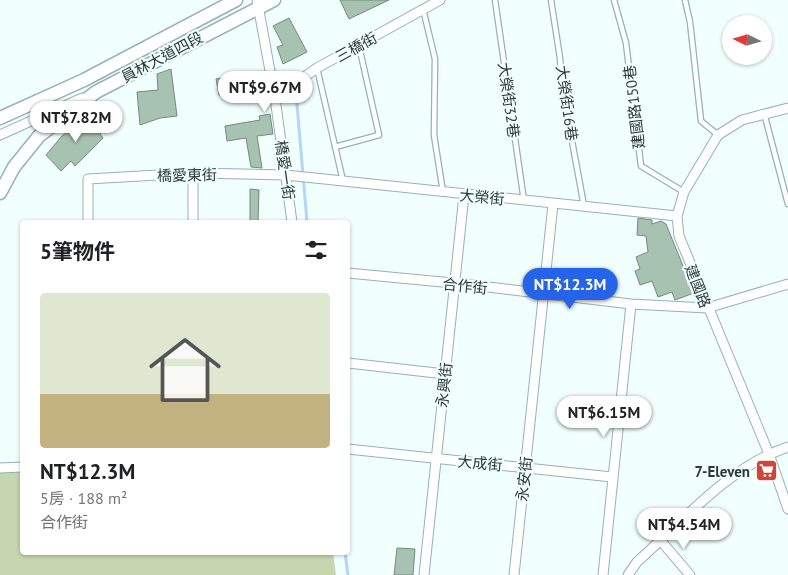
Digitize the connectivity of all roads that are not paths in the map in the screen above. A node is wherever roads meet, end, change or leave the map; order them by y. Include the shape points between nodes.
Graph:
1 (236, 0) edge
2 (274, 0) edge
3 (440, 0) edge
4 (495, 0) edge
5 (550, 0) edge
6 (614, 0) edge
7 (685, 0) edge
8 (258, 4) edge
9 (423, 9) junction
10 (359, 46) junction
11 (318, 68) junction
12 (96, 92) junction
13 (275, 98) junction
14 (788, 108) edge
15 (764, 113) junction
16 (0, 118) edge
17 (0, 135) edge
18 (718, 135) junction
19 (335, 147) junction
20 (194, 173) junction
21 (290, 176) junction
22 (343, 182) junction
23 (684, 192) junction
24 (0, 193) edge
25 (443, 193) junction
26 (464, 195) junction
27 (524, 201) junction
28 (553, 204) junction
29 (788, 204) edge
30 (584, 206) junction
31 (677, 216) junction
32 (88, 220) edge
33 (193, 220) edge
34 (292, 220) edge
35 (350, 273) edge
36 (788, 284) edge
37 (455, 285) junction
38 (544, 295) junction
39 (631, 304) junction
40 (707, 308) junction
41 (350, 363) edge
42 (445, 374) junction
43 (788, 447) edge
44 (350, 449) edge
45 (769, 454) junction
46 (436, 459) junction
47 (20, 467) edge
48 (525, 467) junction
49 (0, 468) edge
50 (612, 477) junction
51 (788, 509) edge
52 (661, 540) junction
53 (424, 575) edge
54 (514, 575) edge
55 (604, 575) edge
56 (628, 575) edge
57 (690, 575) edge

1 - 16 main road, 員林大道四段 via 84,80
2 - 8 main road, 員林大道四段
3 - 9 street, 三橋街
4 - 27 lane, 大榮街32巷
5 - 30 lane, 大榮街16巷
6 - 23 lane, 建國路150巷 via 626,43 641,166
7 - 18 lane via 701,121
8 - 12 main road, 員林大道四段
8 - 13 street, 橋愛一街
9 - 10 street, 三橋街
9 - 25 lane via 435,59 434,135
10 - 11 street, 三橋街
10 - 19 lane via 379,135
11 - 13 street, 三橋街
11 - 19 lane
12 - 17 street
12 - 24 main road, 員林大道四段 via 39,136 14,167
13 - 21 street, 橋愛一街
14 - 15 street, 建國路
15 - 18 street, 建國路 via 742,120
15 - 29 lane
18 - 23 street, 建國路
19 - 22 lane
20 - 21 street, 橋愛東街
20 - 32 street, 橋愛東街 via 88,179
20 - 33 street
21 - 22 street, 大榮街
21 - 34 street, 橋愛一街
22 - 25 street, 大榮街
23 - 31 street, 建國路
25 - 26 street, 大榮街
26 - 27 street, 大榮街
26 - 37 street, 永興街
27 - 28 street, 大榮街
28 - 30 street, 大榮街
28 - 38 street, 永安街
30 - 31 street, 大榮街
31 - 40 street, 建國路 via 679,236
35 - 37 street, 合作街
36 - 40 street, 合作街
37 - 38 street, 合作街
37 - 42 street, 永興街
38 - 39 street, 合作街
38 - 48 street, 永安街
39 - 40 street, 合作街
39 - 50 street
40 - 45 street, 建國路
41 - 42 street
42 - 46 street, 永興街
43 - 45 street
44 - 46 street, 大成街
45 - 51 street, 建國路
45 - 52 street via 733,475
46 - 48 street, 大成街
46 - 53 street, 永興街
47 - 49 street
48 - 50 street, 大成街
48 - 54 street, 永安街
50 - 55 street
52 - 56 street
52 - 57 street

